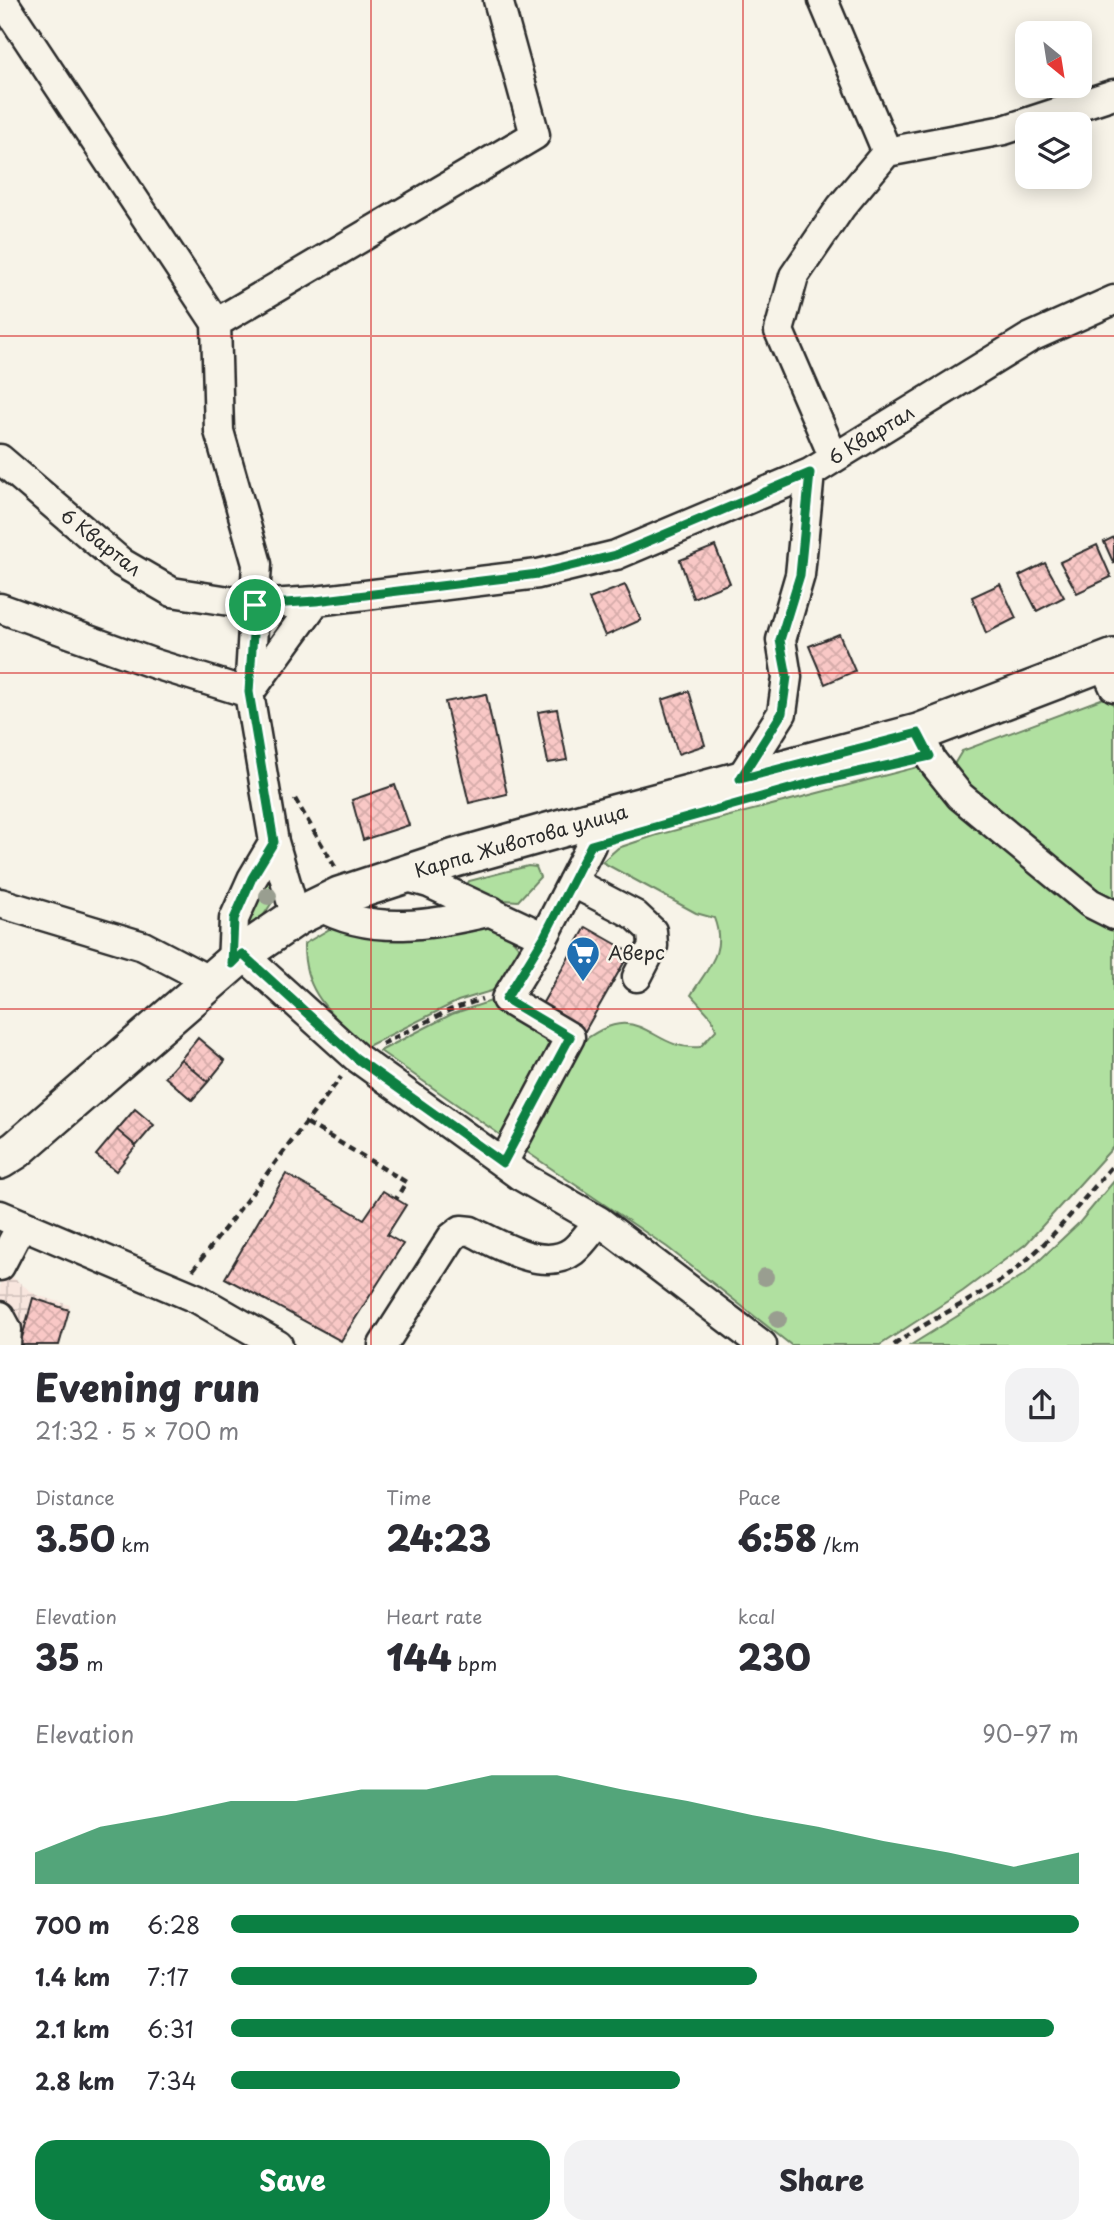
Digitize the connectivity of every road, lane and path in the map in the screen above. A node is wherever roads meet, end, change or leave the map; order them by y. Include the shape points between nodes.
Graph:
1 (2, 0) edge
2 (498, 0) edge
3 (822, 0) edge
4 (1114, 94) edge
5 (887, 152) junction
6 (1114, 300) edge
7 (216, 323) junction
8 (834, 458) junction
9 (0, 459) edge
10 (810, 473) junction
11 (316, 601) junction
12 (255, 605) junction
13 (0, 608) edge
14 (1110, 669) edge
15 (249, 692) junction
16 (918, 733) junction
17 (740, 779) junction
18 (292, 796) dead end
19 (587, 821) junction
20 (274, 842) junction
21 (400, 875) junction
22 (572, 882) junction
23 (0, 903) edge
24 (322, 905) junction
25 (492, 911) junction
26 (1114, 915) edge
27 (544, 937) junction
28 (228, 967) junction
29 (637, 977) dead end
30 (513, 988) junction
31 (356, 1058) junction
32 (307, 1123) junction
33 (0, 1160) edge
34 (503, 1163) junction
35 (1114, 1164) edge
36 (396, 1199) dead end
37 (11, 1220) edge
38 (599, 1221) junction
39 (0, 1266) edge
40 (177, 1290) junction
41 (0, 1316) edge
42 (244, 1337) edge
43 (6, 1345) edge
44 (278, 1345) edge
45 (383, 1345) edge
46 (762, 1345) edge
47 (894, 1345) edge

1 - 7 street
2 - 7 street via 535,135
3 - 5 street
4 - 5 street via 1004,130
5 - 8 street via 841,207 794,276 779,331
6 - 8 street, 6 Квартал via 1029,338
7 - 12 street via 219,431 257,564
8 - 10 street, 6 Квартал
9 - 12 street, 6 Квартал via 122,564 172,592
10 - 11 street, 6 Квартал via 616,555 538,574
10 - 17 street via 800,575 780,640 787,677 782,713
11 - 12 street, 6 Квартал
11 - 15 street
12 - 15 street
13 - 15 street via 155,664
14 - 16 main road, Карпа Животова улица
15 - 20 street
16 - 17 main road, Карпа Животова улица
16 - 26 street via 932,761 960,796 1090,903
17 - 19 main road, Карпа Животова улица
18 - 24 path
19 - 21 main road, Карпа Животова улица
19 - 22 street via 591,845
20 - 24 street
20 - 28 street via 234,919
21 - 24 main road, Карпа Животова улица
21 - 25 street
22 - 27 street
22 - 29 street via 635,915 652,931 653,946
23 - 28 street via 143,947
24 - 25 street via 353,922 411,925
24 - 28 main road, Карпа Животова улица
25 - 27 street
27 - 30 street
28 - 31 street
28 - 33 main road, Карпа Животова улица
30 - 31 path via 450,1010
30 - 34 street via 506,999 570,1037
31 - 32 path
31 - 34 street
32 - 36 path via 406,1182
32 - 40 path
34 - 38 street
35 - 47 path via 1052,1236 1001,1280 925,1322
37 - 39 street
37 - 40 street
38 - 45 street via 573,1251 554,1259 534,1258 461,1230 452,1237
38 - 46 street
40 - 42 street
41 - 43 street via 7,1329
42 - 44 street

